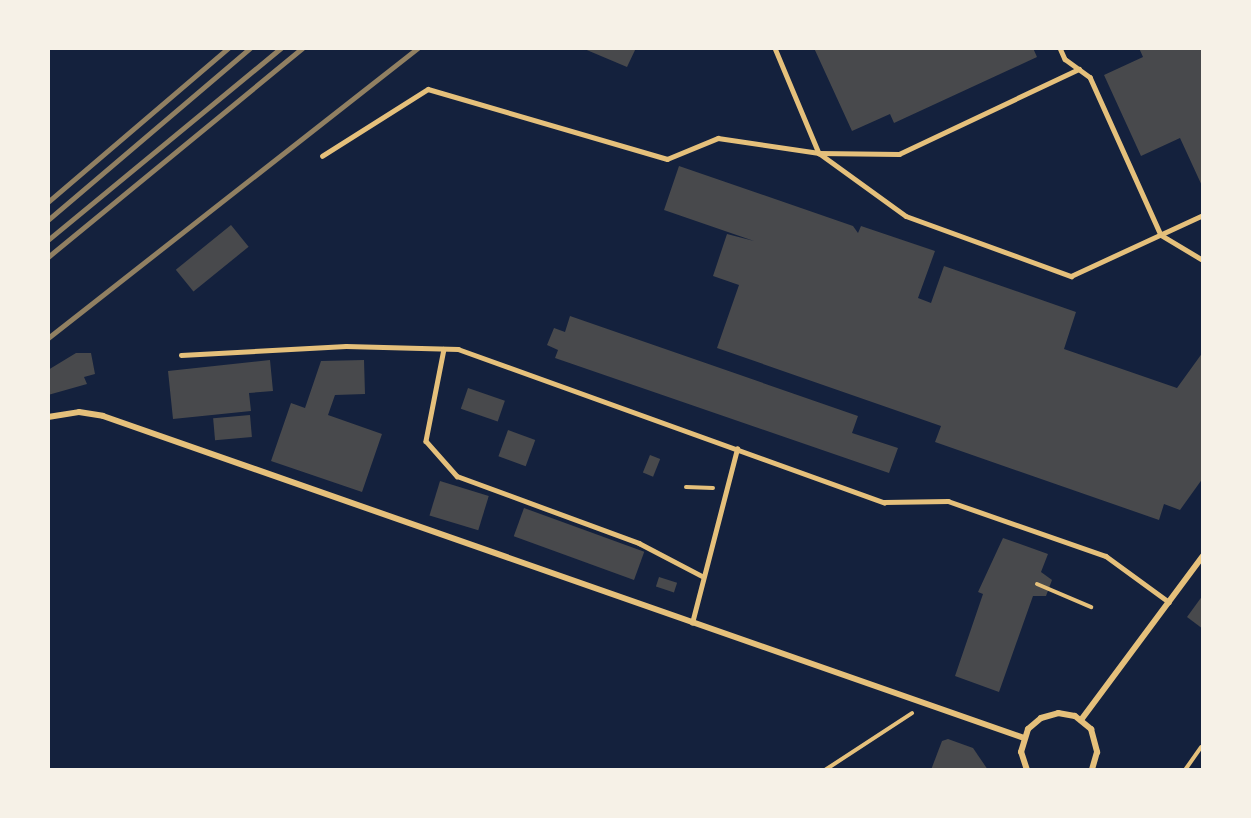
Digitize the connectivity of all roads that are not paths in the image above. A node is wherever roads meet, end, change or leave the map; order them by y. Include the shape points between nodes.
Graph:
1 (775, 48) edge
2 (1060, 48) edge
3 (1079, 69) junction
4 (819, 153) junction
5 (322, 156) dead end
6 (1203, 215) edge
7 (1161, 235) junction
8 (1203, 260) edge
9 (444, 349) junction
10 (182, 355) dead end
11 (48, 417) edge
12 (737, 449) junction
13 (1203, 556) edge
14 (702, 576) junction
15 (1169, 602) junction
16 (692, 623) junction
17 (1081, 720) junction
18 (1024, 738) junction
19 (1095, 769) edge
20 (1027, 770) edge

1 - 4 lane
2 - 3 lane
3 - 4 lane via 899,154
3 - 7 lane via 1090,77
4 - 5 lane via 718,138 667,159 428,89
4 - 7 lane via 906,216 1071,276
6 - 7 lane
7 - 8 lane
9 - 10 lane via 346,346
9 - 12 lane
9 - 14 lane via 426,441 457,476 639,543
11 - 16 street via 79,412 103,416
12 - 14 lane
12 - 15 lane via 884,502 948,501 1106,556
13 - 15 street
14 - 16 lane
15 - 17 street
16 - 18 street
17 - 18 street via 1048,714
17 - 19 street via 1097,744
18 - 20 street

